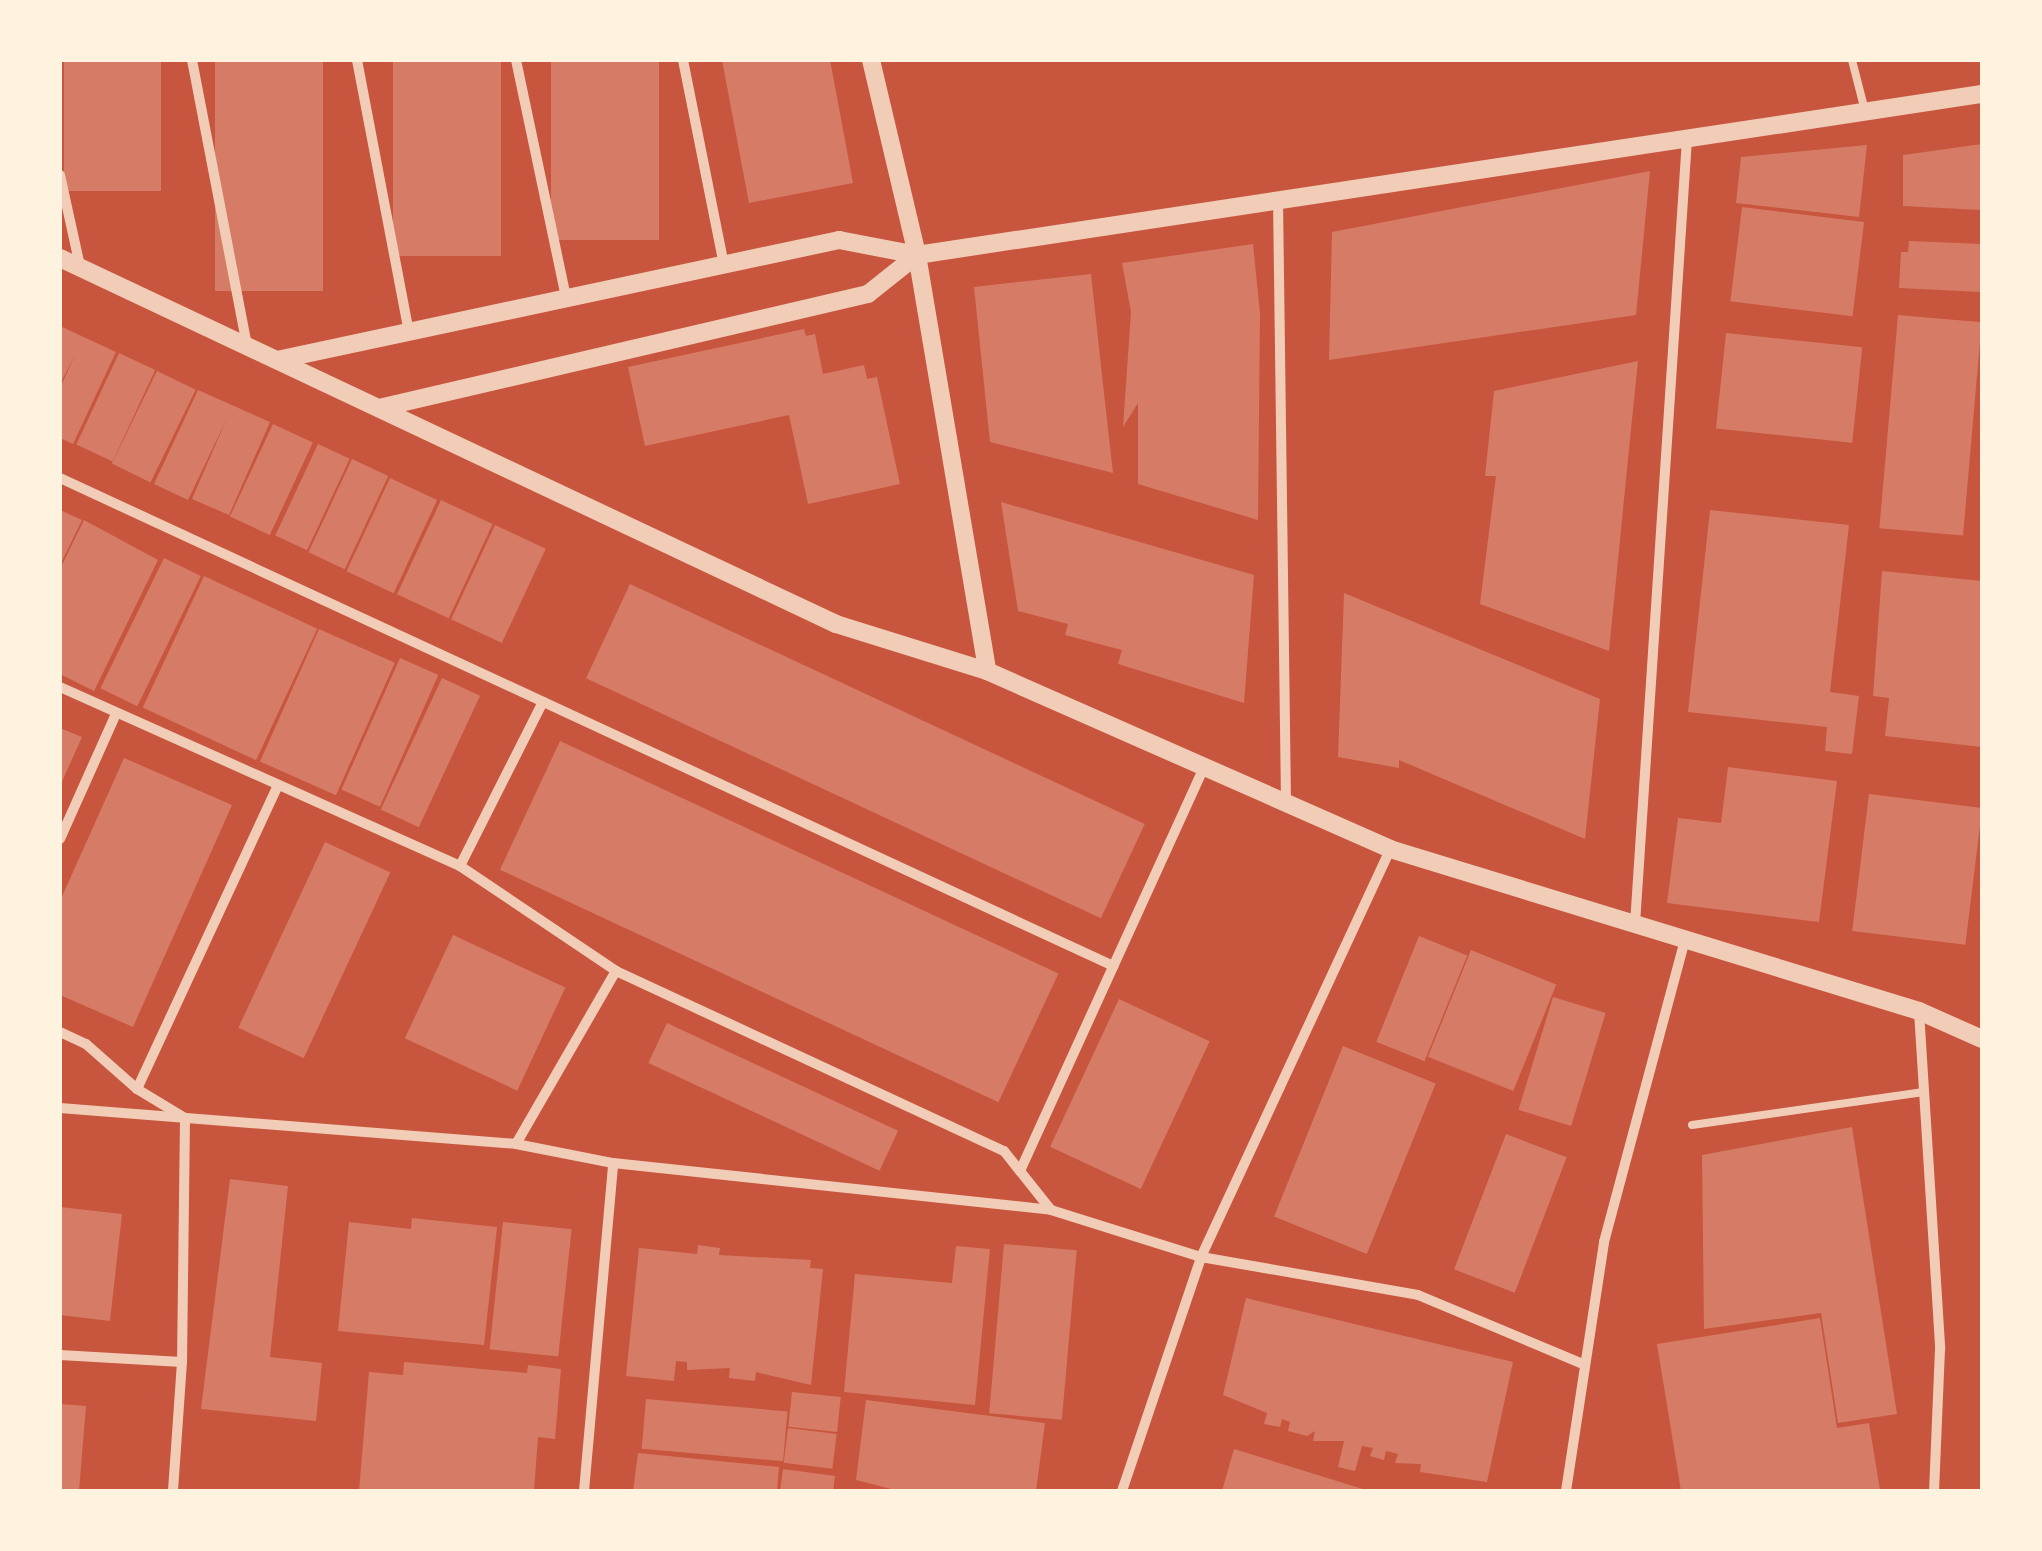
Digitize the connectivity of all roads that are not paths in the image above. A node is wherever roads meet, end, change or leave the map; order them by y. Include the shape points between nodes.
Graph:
1 (192, 60) edge
2 (357, 60) edge
3 (516, 60) edge
4 (683, 60) edge
5 (870, 60) edge
6 (1852, 60) edge
7 (1982, 94) edge
8 (1865, 111) junction
9 (1687, 138) junction
10 (60, 175) edge
11 (1278, 198) junction
12 (917, 255) junction
13 (60, 258) edge
14 (724, 264) junction
15 (80, 267) junction
16 (566, 298) junction
17 (409, 332) junction
18 (246, 346) junction
19 (276, 360) junction
20 (378, 408) junction
21 (60, 478) edge
22 (986, 671) junction
23 (60, 688) edge
24 (543, 702) junction
25 (115, 716) junction
26 (1203, 770) junction
27 (278, 787) junction
28 (1286, 806) junction
29 (60, 839) edge
30 (1390, 849) junction
31 (460, 866) junction
32 (1635, 924) junction
33 (1685, 939) junction
34 (1113, 966) junction
35 (616, 971) junction
36 (1919, 1010) junction
37 (60, 1032) edge
38 (1982, 1039) edge
39 (137, 1089) junction
40 (1924, 1092) junction
41 (60, 1108) edge
42 (185, 1118) junction
43 (1692, 1124) dead end
44 (516, 1144) junction
45 (613, 1163) junction
46 (1020, 1171) junction
47 (1051, 1210) junction
48 (1201, 1257) junction
49 (60, 1356) edge
50 (182, 1362) junction
51 (1585, 1365) junction
52 (172, 1491) edge
53 (584, 1491) edge
54 (1122, 1491) edge
55 (1566, 1491) edge
56 (1934, 1491) edge

1 - 18 street
2 - 17 street
3 - 16 street
4 - 14 street
5 - 12 street
6 - 8 lane
7 - 8 street
8 - 9 street
9 - 11 street
9 - 32 street
10 - 15 street
11 - 12 street
11 - 28 street
12 - 14 street via 840,240
12 - 20 street via 868,294
12 - 22 street
13 - 15 street
14 - 16 street
15 - 18 street
16 - 17 street
17 - 19 street
18 - 19 street
19 - 20 street
20 - 22 street via 836,624
21 - 24 street
22 - 26 street
23 - 25 street
24 - 31 street
24 - 34 street
25 - 27 street
25 - 29 street
26 - 28 street
26 - 34 street
27 - 31 street
27 - 39 street
28 - 30 street
30 - 32 street
30 - 48 street
31 - 35 street
32 - 33 street
33 - 36 street
33 - 51 street via 1604,1242
34 - 46 street
35 - 44 street
35 - 46 street via 1004,1151
36 - 38 street
36 - 40 street
37 - 39 street via 86,1044
39 - 42 street
40 - 43 lane
40 - 56 street via 1940,1349
41 - 42 street
42 - 44 street
42 - 50 street
44 - 45 street
45 - 47 street
45 - 53 street
46 - 47 street
47 - 48 street
48 - 51 street via 1418,1295
48 - 54 street
49 - 50 street
50 - 52 street
51 - 55 street

